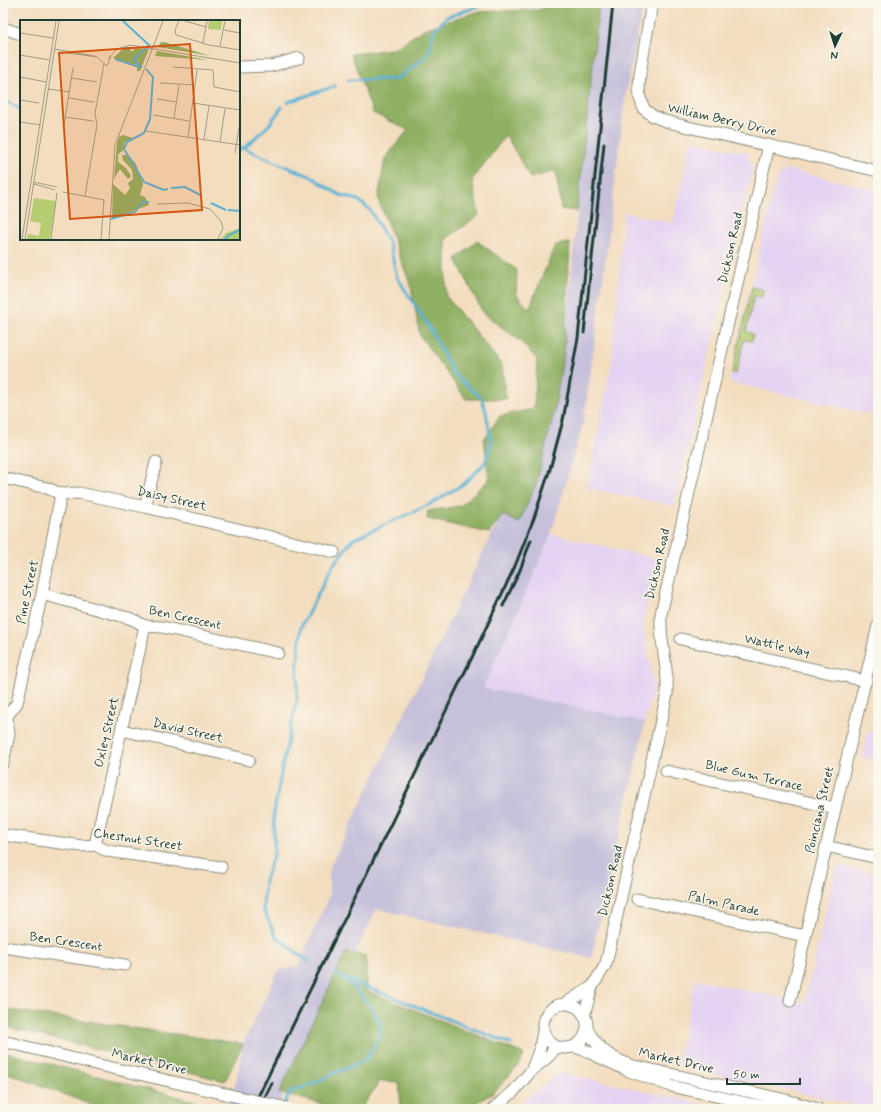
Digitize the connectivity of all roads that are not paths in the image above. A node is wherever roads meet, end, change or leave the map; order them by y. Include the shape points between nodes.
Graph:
1 (652, 3) edge
2 (3, 28) edge
3 (20, 34) edge
4 (299, 58) dead end
5 (240, 67) edge
6 (769, 145) junction
7 (878, 171) edge
8 (156, 462) dead end
9 (3, 478) edge
10 (61, 494) junction
11 (145, 507) junction
12 (334, 552) dead end
13 (42, 594) junction
14 (145, 626) junction
15 (878, 626) edge
16 (681, 639) dead end
17 (278, 653) dead end
18 (866, 681) junction
19 (5, 716) edge
20 (122, 730) junction
21 (249, 760) dead end
22 (3, 763) edge
23 (666, 771) dead end
24 (835, 808) junction
25 (3, 835) edge
26 (95, 845) junction
27 (826, 846) junction
28 (878, 858) edge
29 (221, 867) dead end
30 (636, 899) dead end
31 (805, 936) junction
32 (3, 947) edge
33 (126, 965) dead end
34 (592, 986) junction
35 (790, 1001) dead end
36 (564, 1004) junction
37 (584, 1016) junction
38 (586, 1029) junction
39 (543, 1031) junction
40 (3, 1041) edge
41 (556, 1047) junction
42 (575, 1047) junction
43 (531, 1072) junction
44 (288, 1109) edge
45 (493, 1109) edge
46 (779, 1109) edge
47 (818, 1109) edge

1 - 6 street, William Berry Drive via 639,87 644,109 665,121
2 - 3 street
4 - 5 street via 270,66
6 - 7 street, William Berry Drive
6 - 34 street, Dickson Road via 661,614 667,694 606,964
8 - 11 street
9 - 10 street, Daisy Street via 47,488
10 - 11 street, Daisy Street via 79,494
10 - 13 street, Pine Street
11 - 12 street, Daisy Street
13 - 14 street, Ben Crescent via 132,619
13 - 19 street, Pine Street via 17,704
14 - 17 street, Ben Crescent via 162,626
14 - 20 street, Oxley Street
15 - 18 street, Poinciana Street
16 - 18 street, Wattle Way
18 - 24 street, Poinciana Street
19 - 22 street, Pine Street via 10,734
20 - 21 street, David Street
20 - 26 street, Oxley Street
23 - 24 street, Blue Gum Terrace
24 - 27 street, Poinciana Street
25 - 26 street, Chestnut Street via 82,846
26 - 29 street, Chestnut Street via 107,851
27 - 28 street
27 - 31 street, Poinciana Street
30 - 31 street, Palm Parade
31 - 35 street, Poinciana Street
32 - 33 street, Ben Crescent
34 - 36 street, Dickson Road
34 - 37 street, Dickson Road
36 - 37 street via 579,1010
36 - 39 street via 548,1012 543,1021
37 - 38 street
38 - 42 street via 581,1042
38 - 47 street, Market Drive via 602,1050 630,1065
39 - 41 street via 546,1039
39 - 43 street
40 - 44 street, Market Drive, bridge
41 - 42 street
41 - 43 street
42 - 46 street, Market Drive via 658,1082
43 - 45 street via 514,1092

